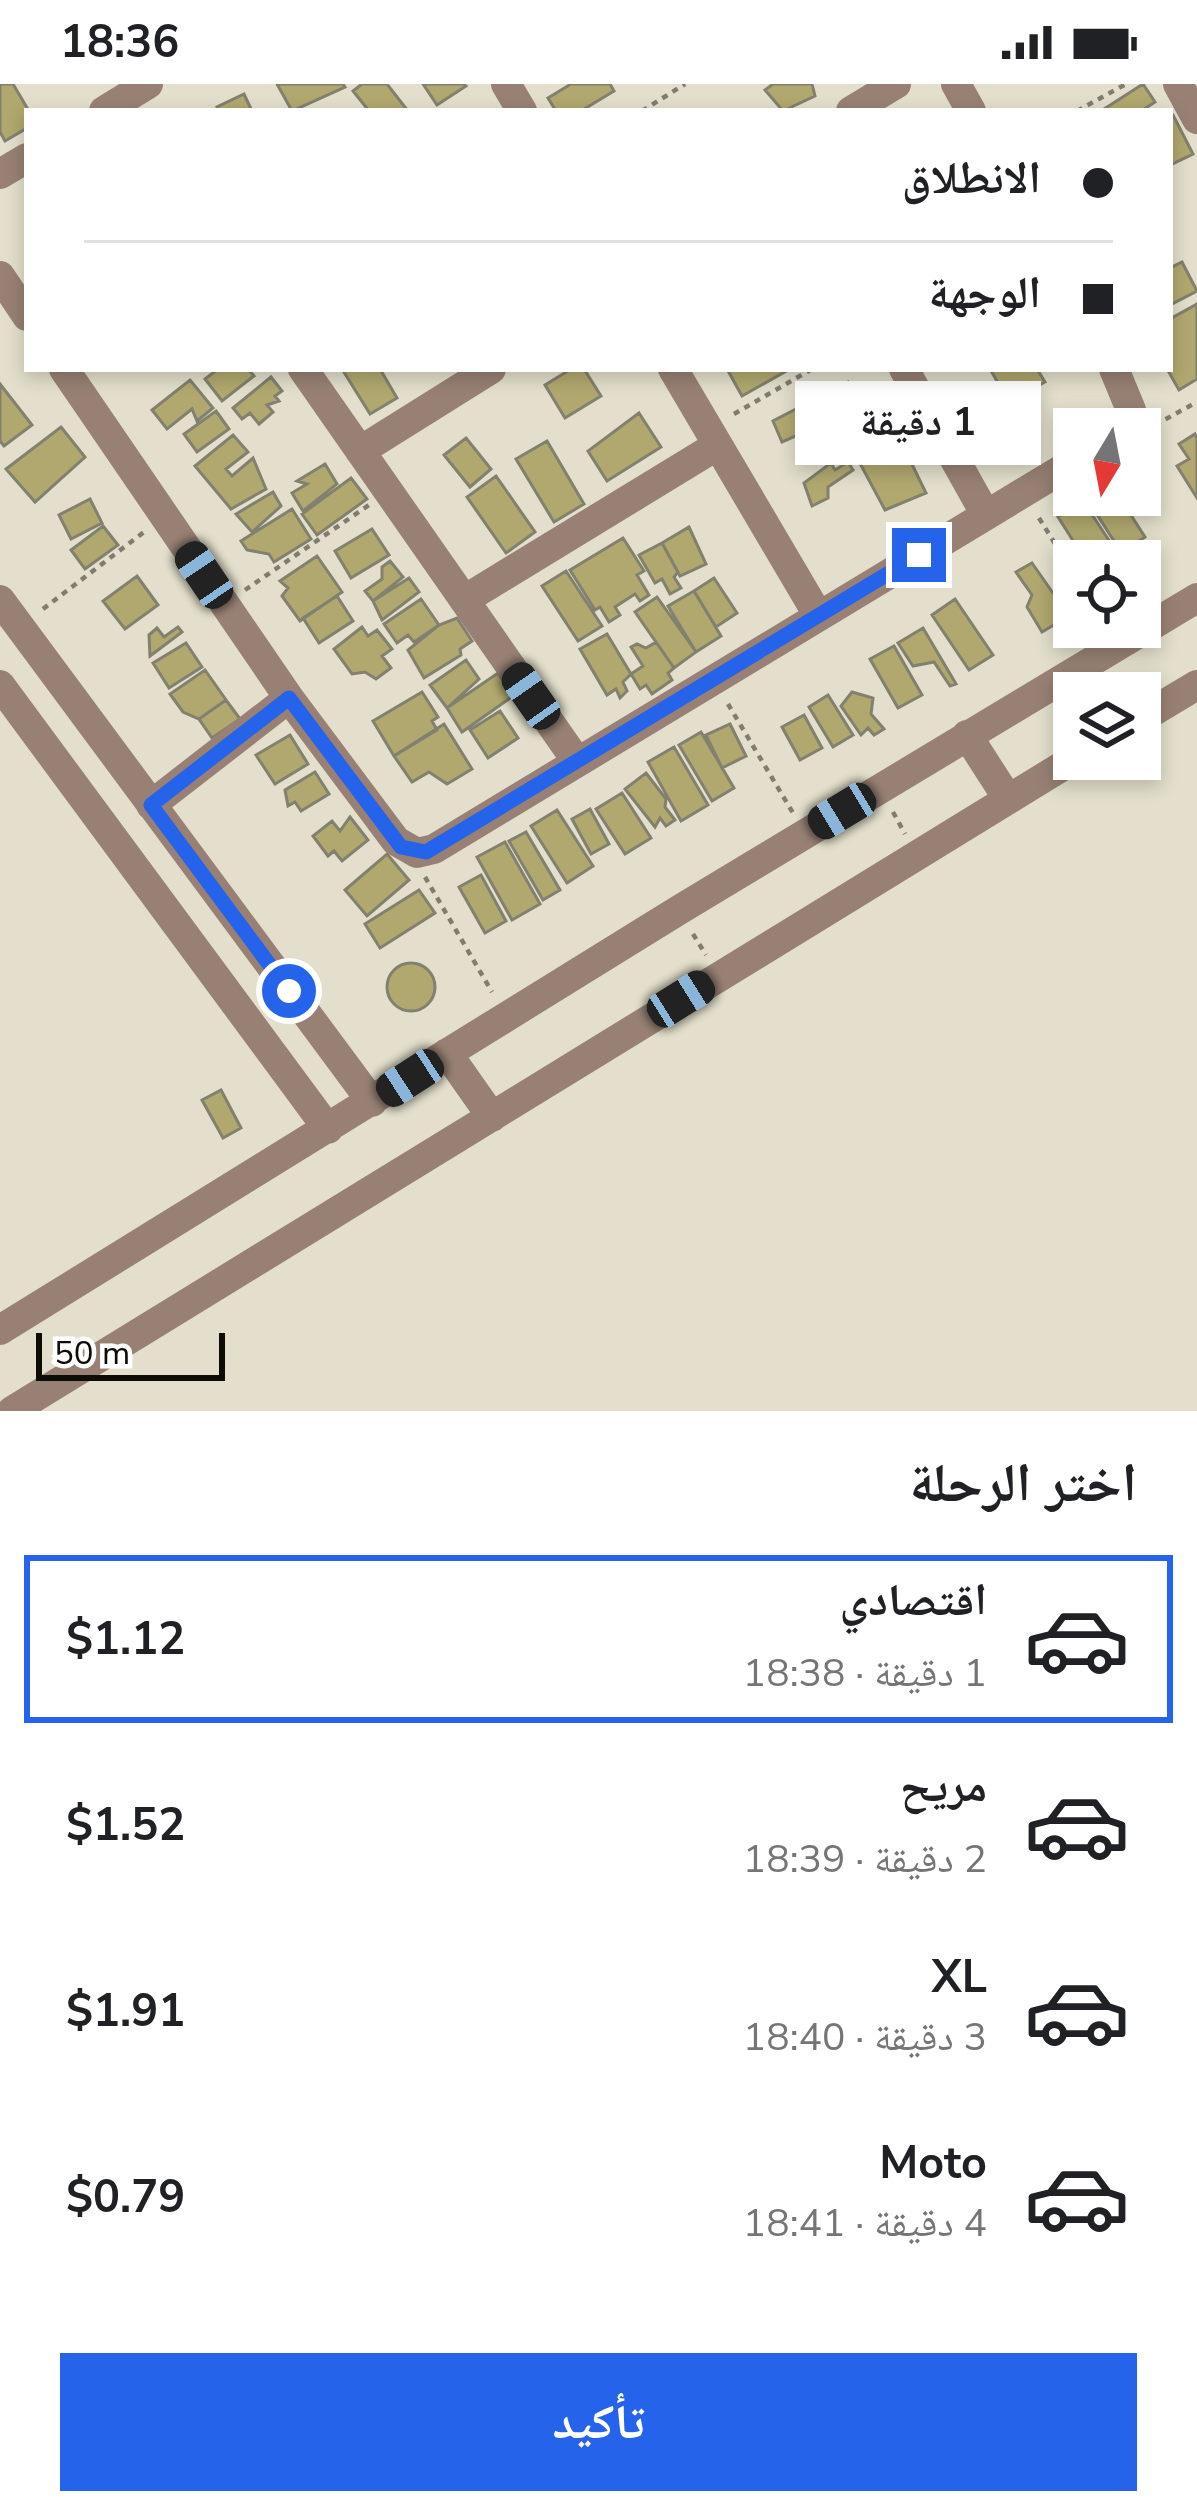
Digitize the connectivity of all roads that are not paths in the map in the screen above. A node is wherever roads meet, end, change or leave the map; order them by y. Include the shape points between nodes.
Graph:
1 (148, 84) edge
2 (896, 84) edge
3 (1178, 84) edge
4 (109, 108) edge
5 (856, 108) edge
6 (1197, 119) edge
7 (0, 276) edge
8 (24, 312) edge
9 (69, 372) edge
10 (305, 372) edge
11 (486, 372) edge
12 (676, 372) edge
13 (906, 372) edge
14 (1116, 372) edge
15 (1127, 408) edge
16 (713, 437) junction
17 (360, 451) junction
18 (1053, 475) edge
19 (986, 515) junction
20 (1197, 598) edge
21 (0, 600) edge
22 (464, 600) junction
23 (818, 615) junction
24 (0, 685) edge
25 (1197, 685) edge
26 (289, 698) junction
27 (1161, 706) edge
28 (968, 735) junction
29 (575, 760) junction
30 (1053, 772) edge
31 (1008, 799) junction
32 (151, 805) junction
33 (447, 1054) junction
34 (372, 1102) junction
35 (492, 1117) junction
36 (328, 1129) junction
37 (0, 1330) edge
38 (25, 1408) edge

1 - 4 street
2 - 5 street
3 - 6 street
7 - 8 street
9 - 26 street
10 - 17 street
11 - 17 street
12 - 16 street
13 - 19 street
14 - 15 street
16 - 22 street
16 - 23 street
17 - 22 street
18 - 19 street
19 - 23 street
20 - 28 street
21 - 32 street
22 - 29 street
23 - 29 street
24 - 36 street
25 - 27 street
26 - 29 street via 410,851 434,849
26 - 32 street
28 - 31 street
28 - 33 street
30 - 31 street
31 - 35 street
32 - 34 street
33 - 34 street
33 - 35 street
34 - 36 street
35 - 38 street
36 - 37 street

